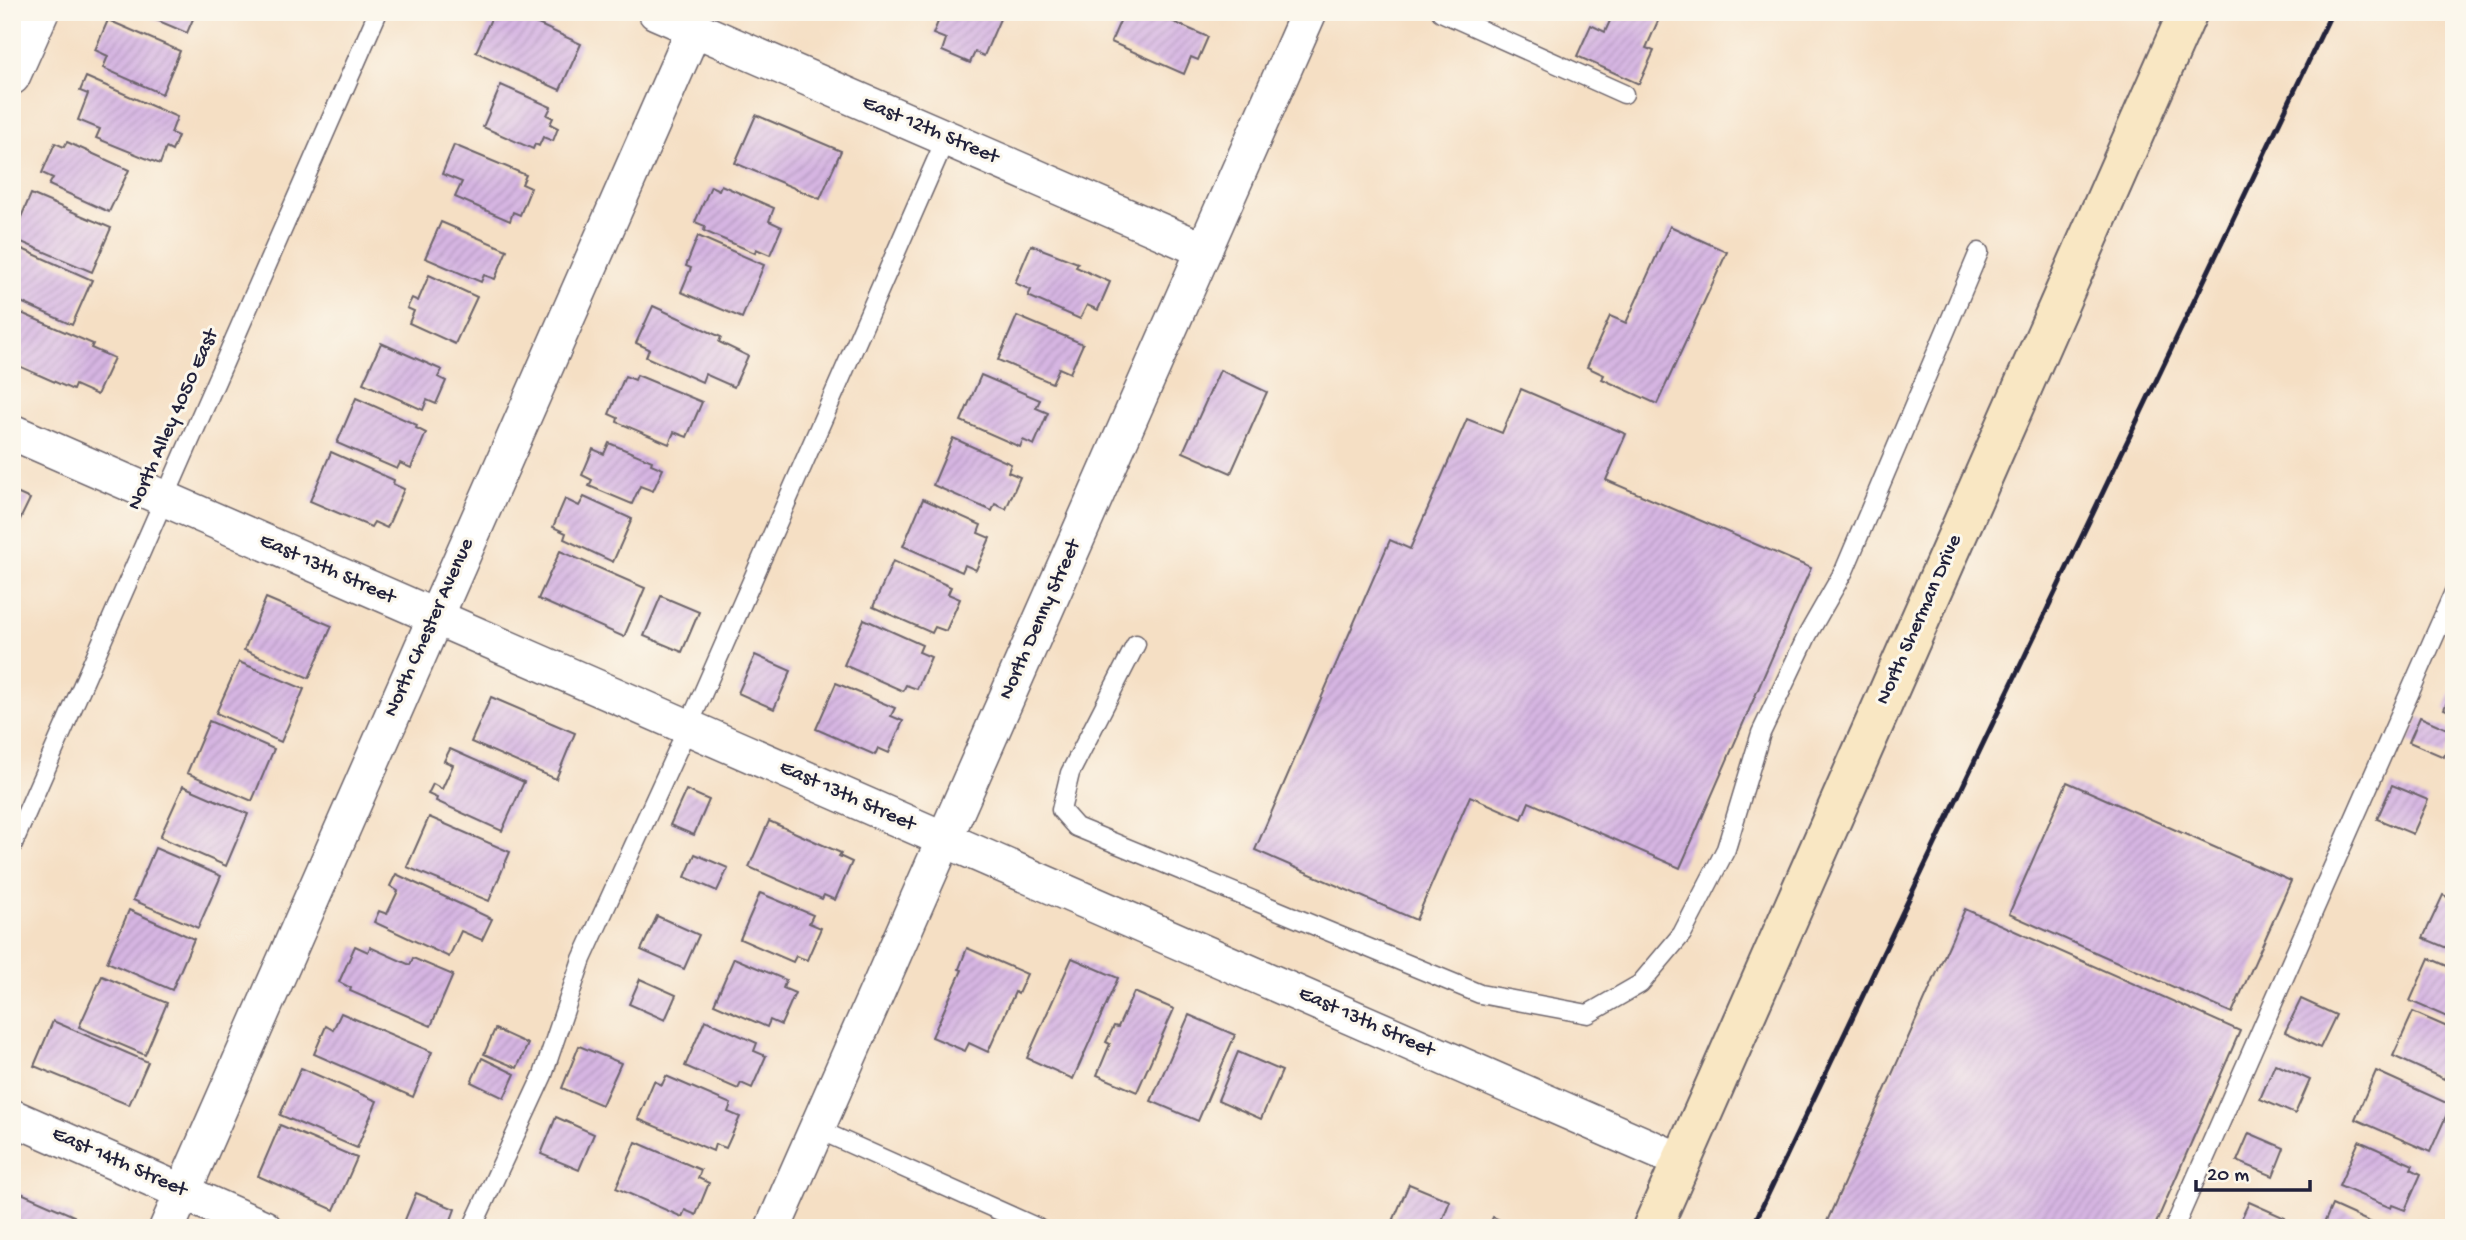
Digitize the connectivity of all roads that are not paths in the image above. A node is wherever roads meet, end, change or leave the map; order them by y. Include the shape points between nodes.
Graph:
1 (41, 12) edge
2 (378, 12) edge
3 (656, 12) edge
4 (1309, 12) edge
5 (1441, 12) edge
6 (2188, 12) edge
7 (694, 29) junction
8 (12, 77) edge
9 (1625, 94) dead end
10 (946, 138) junction
11 (1204, 250) junction
12 (1979, 252) dead end
13 (12, 432) edge
14 (165, 498) junction
15 (2454, 592) edge
16 (435, 617) junction
17 (1136, 644) dead end
18 (688, 727) junction
19 (945, 839) junction
20 (12, 846) edge
21 (12, 1117) edge
22 (817, 1129) junction
23 (1681, 1161) junction
24 (183, 1191) junction
25 (167, 1228) edge
26 (264, 1228) edge
27 (472, 1228) edge
28 (773, 1228) edge
29 (1038, 1228) edge
30 (1652, 1228) edge
31 (2174, 1228) edge

1 - 8 street
2 - 14 lane, North Alley 4050 East
3 - 7 street, East 12th Street
4 - 11 street, North Denny Street
5 - 9 lane
6 - 23 main road, North Sherman Drive
7 - 10 street, East 12th Street
7 - 16 street, North Chester Avenue
10 - 11 street, East 12th Street
10 - 18 lane
11 - 19 street, North Denny Street
12 - 17 lane via 1844,571 1761,733 1726,849 1682,934 1640,984 1588,1014 1480,994 1076,827 1061,810 1070,772
13 - 14 street, East 13th Street
14 - 16 street, East 13th Street
14 - 20 lane, North Alley 4050 East
15 - 31 lane
16 - 18 street, East 13th Street
16 - 24 street, North Chester Avenue
18 - 19 street, East 13th Street
18 - 27 lane via 582,959 543,1075
19 - 22 street, North Denny Street
19 - 23 street, East 13th Street
21 - 24 street, East 14th Street
22 - 28 street, North Denny Street
22 - 29 lane
23 - 30 main road, North Sherman Drive
24 - 25 street, North Chester Avenue
24 - 26 street, East 14th Street

